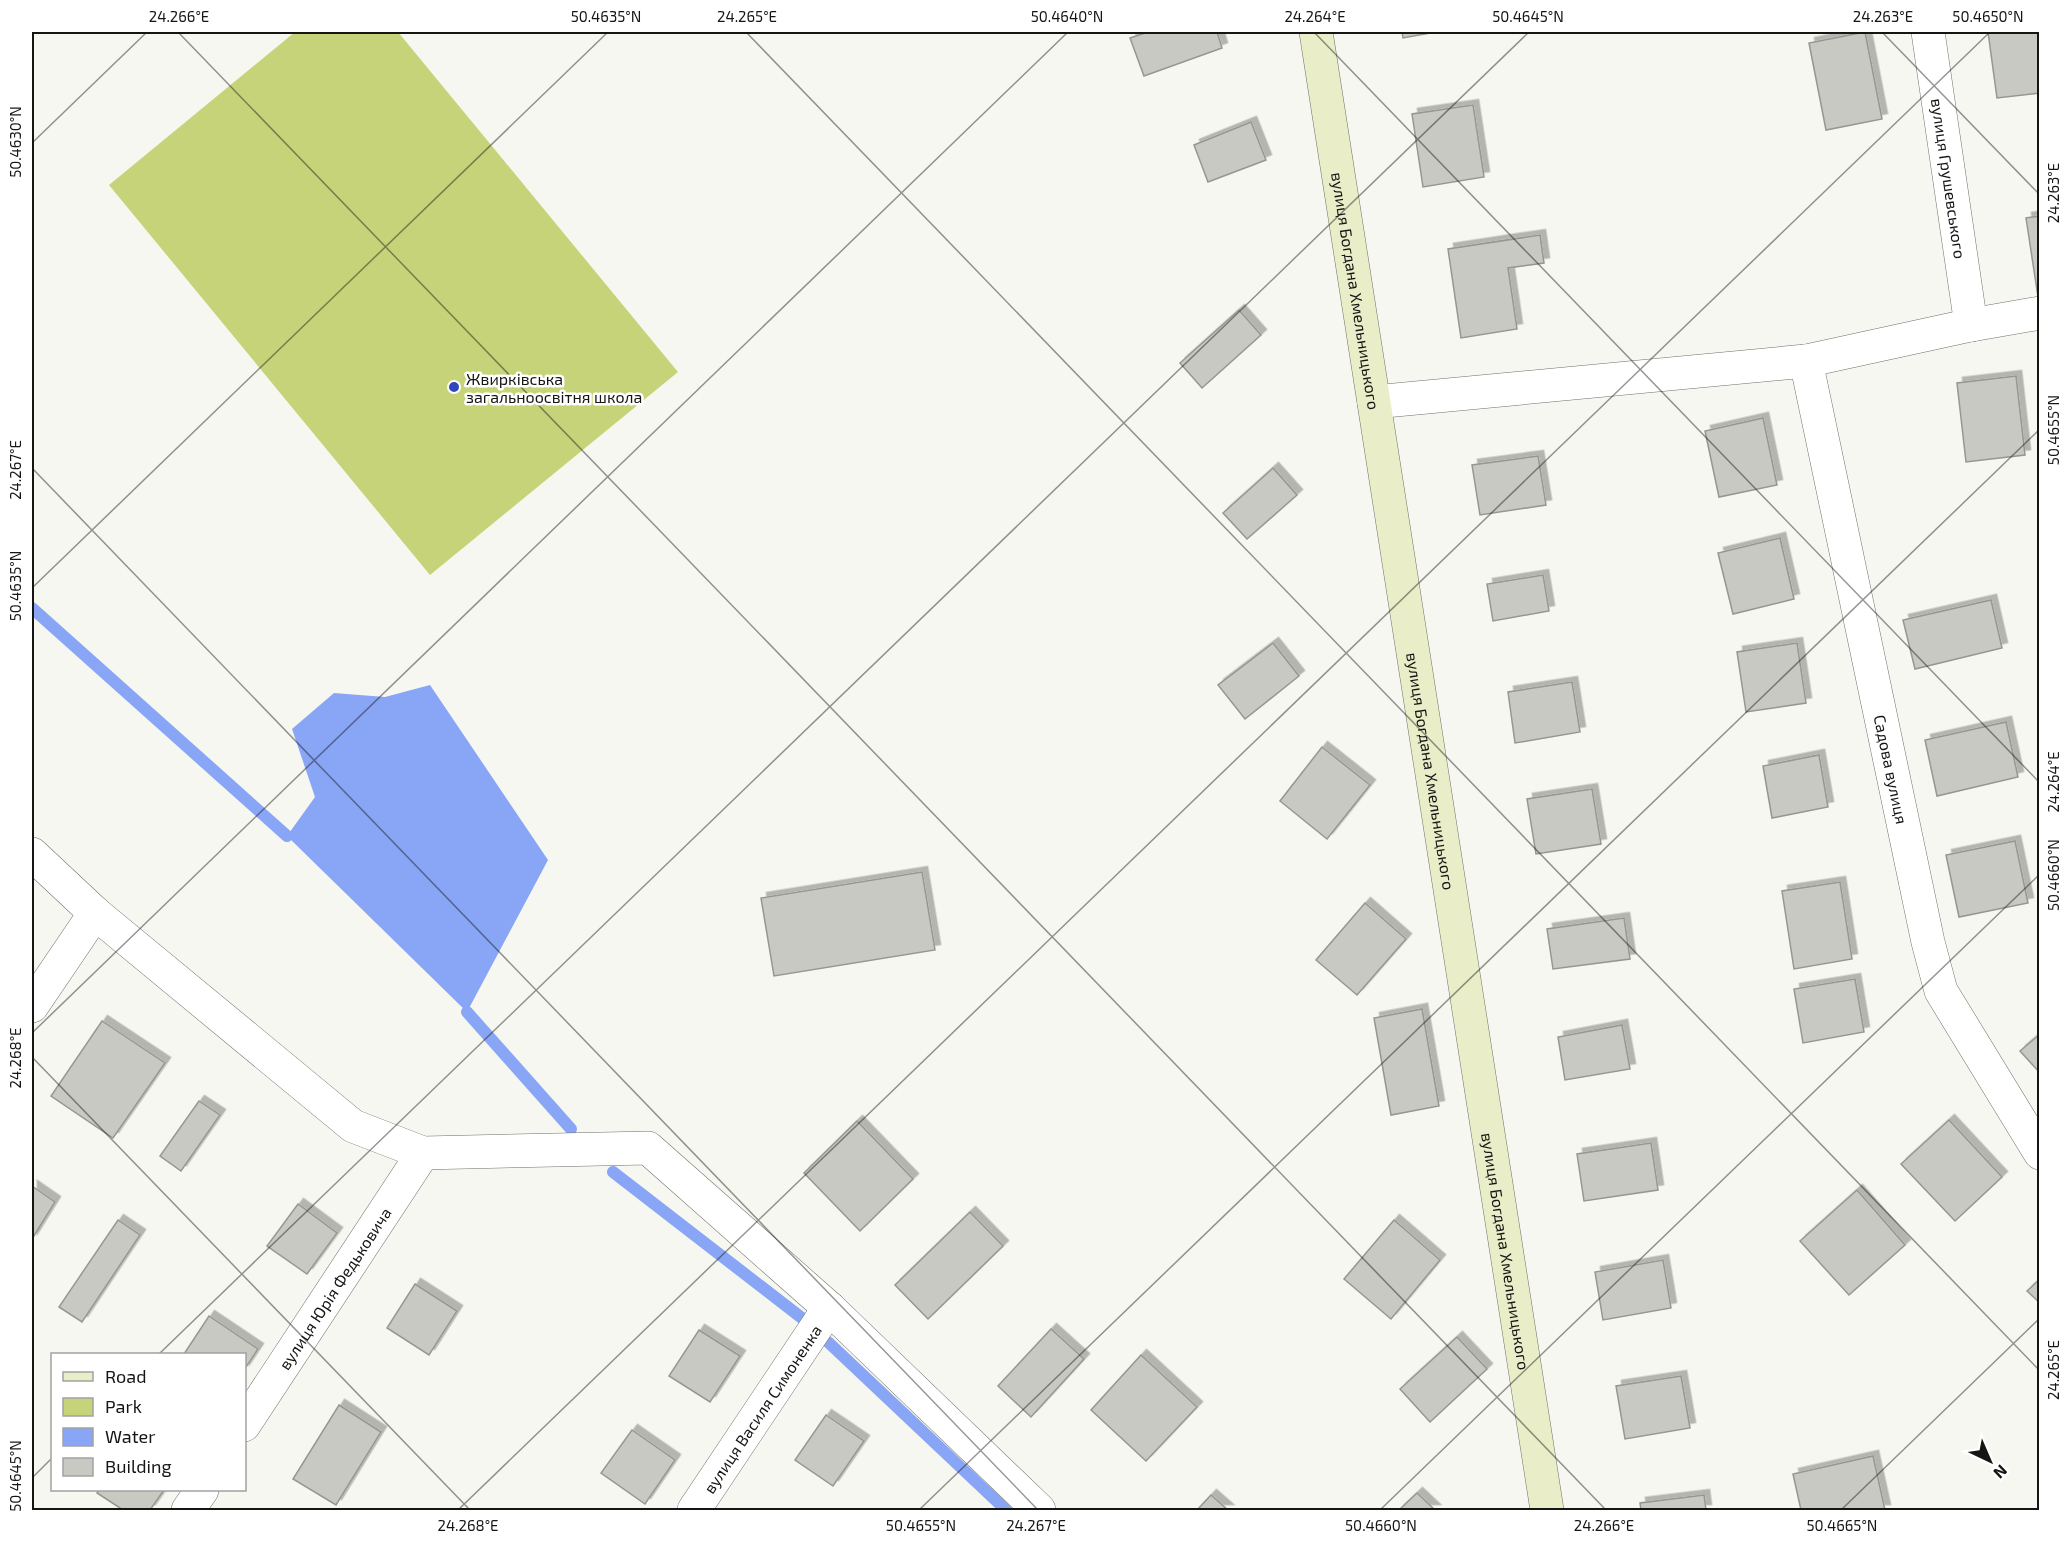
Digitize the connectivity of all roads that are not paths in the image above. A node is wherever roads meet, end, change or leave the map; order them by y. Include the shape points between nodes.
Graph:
1 (1316, 32) edge
2 (1928, 32) edge
3 (2040, 313) edge
4 (1971, 325) junction
5 (1806, 361) junction
6 (1374, 402) junction
7 (32, 854) edge
8 (95, 913) junction
9 (32, 1005) edge
10 (2039, 1152) edge
11 (423, 1153) junction
12 (829, 1308) junction
13 (246, 1422) edge
14 (201, 1491) edge
15 (188, 1510) edge
16 (694, 1510) edge
17 (1039, 1510) edge
18 (1547, 1510) edge

1 - 6 street, вулиця Богдана Хмельницького
2 - 4 street, вулиця Грушевського
3 - 4 street
4 - 5 street
5 - 6 street
5 - 10 street, Садова вулиця via 1941,991
6 - 18 street, вулиця Богдана Хмельницького
7 - 8 street
8 - 9 street
8 - 11 street via 353,1126
11 - 12 street via 648,1148
11 - 13 street, вулиця Юрія Федьковича
12 - 16 street, вулиця Василя Симоненка
12 - 17 street
14 - 15 street

